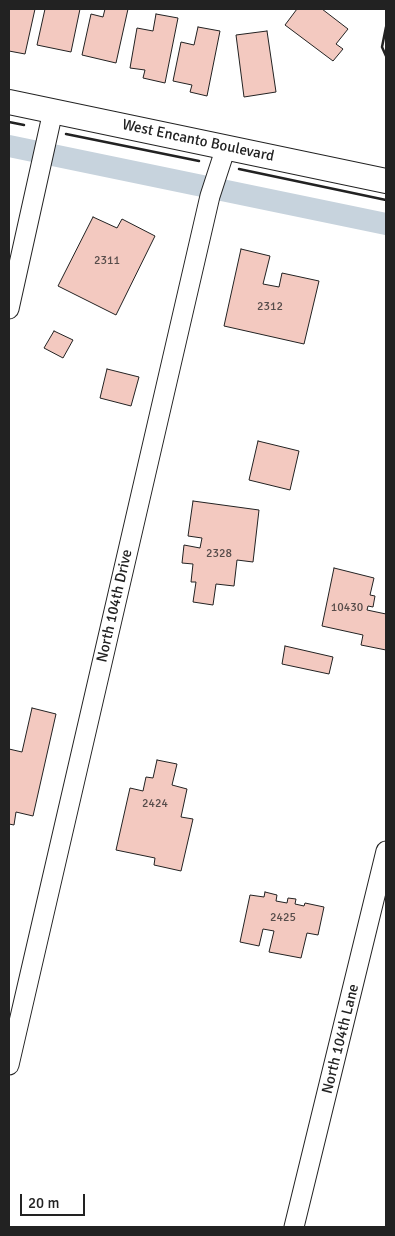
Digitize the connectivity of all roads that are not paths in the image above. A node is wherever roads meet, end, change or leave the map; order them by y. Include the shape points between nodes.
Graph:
1 (9, 102) edge
2 (53, 111) junction
3 (226, 148) junction
4 (386, 181) edge
5 (9, 309) edge
6 (386, 851) edge
7 (9, 1065) edge
8 (294, 1227) edge

1 - 2 street, West Encanto Boulevard
2 - 3 street, West Encanto Boulevard
2 - 5 street
3 - 4 street, West Encanto Boulevard
3 - 7 street, North 104th Drive via 213,188
6 - 8 street, North 104th Lane

